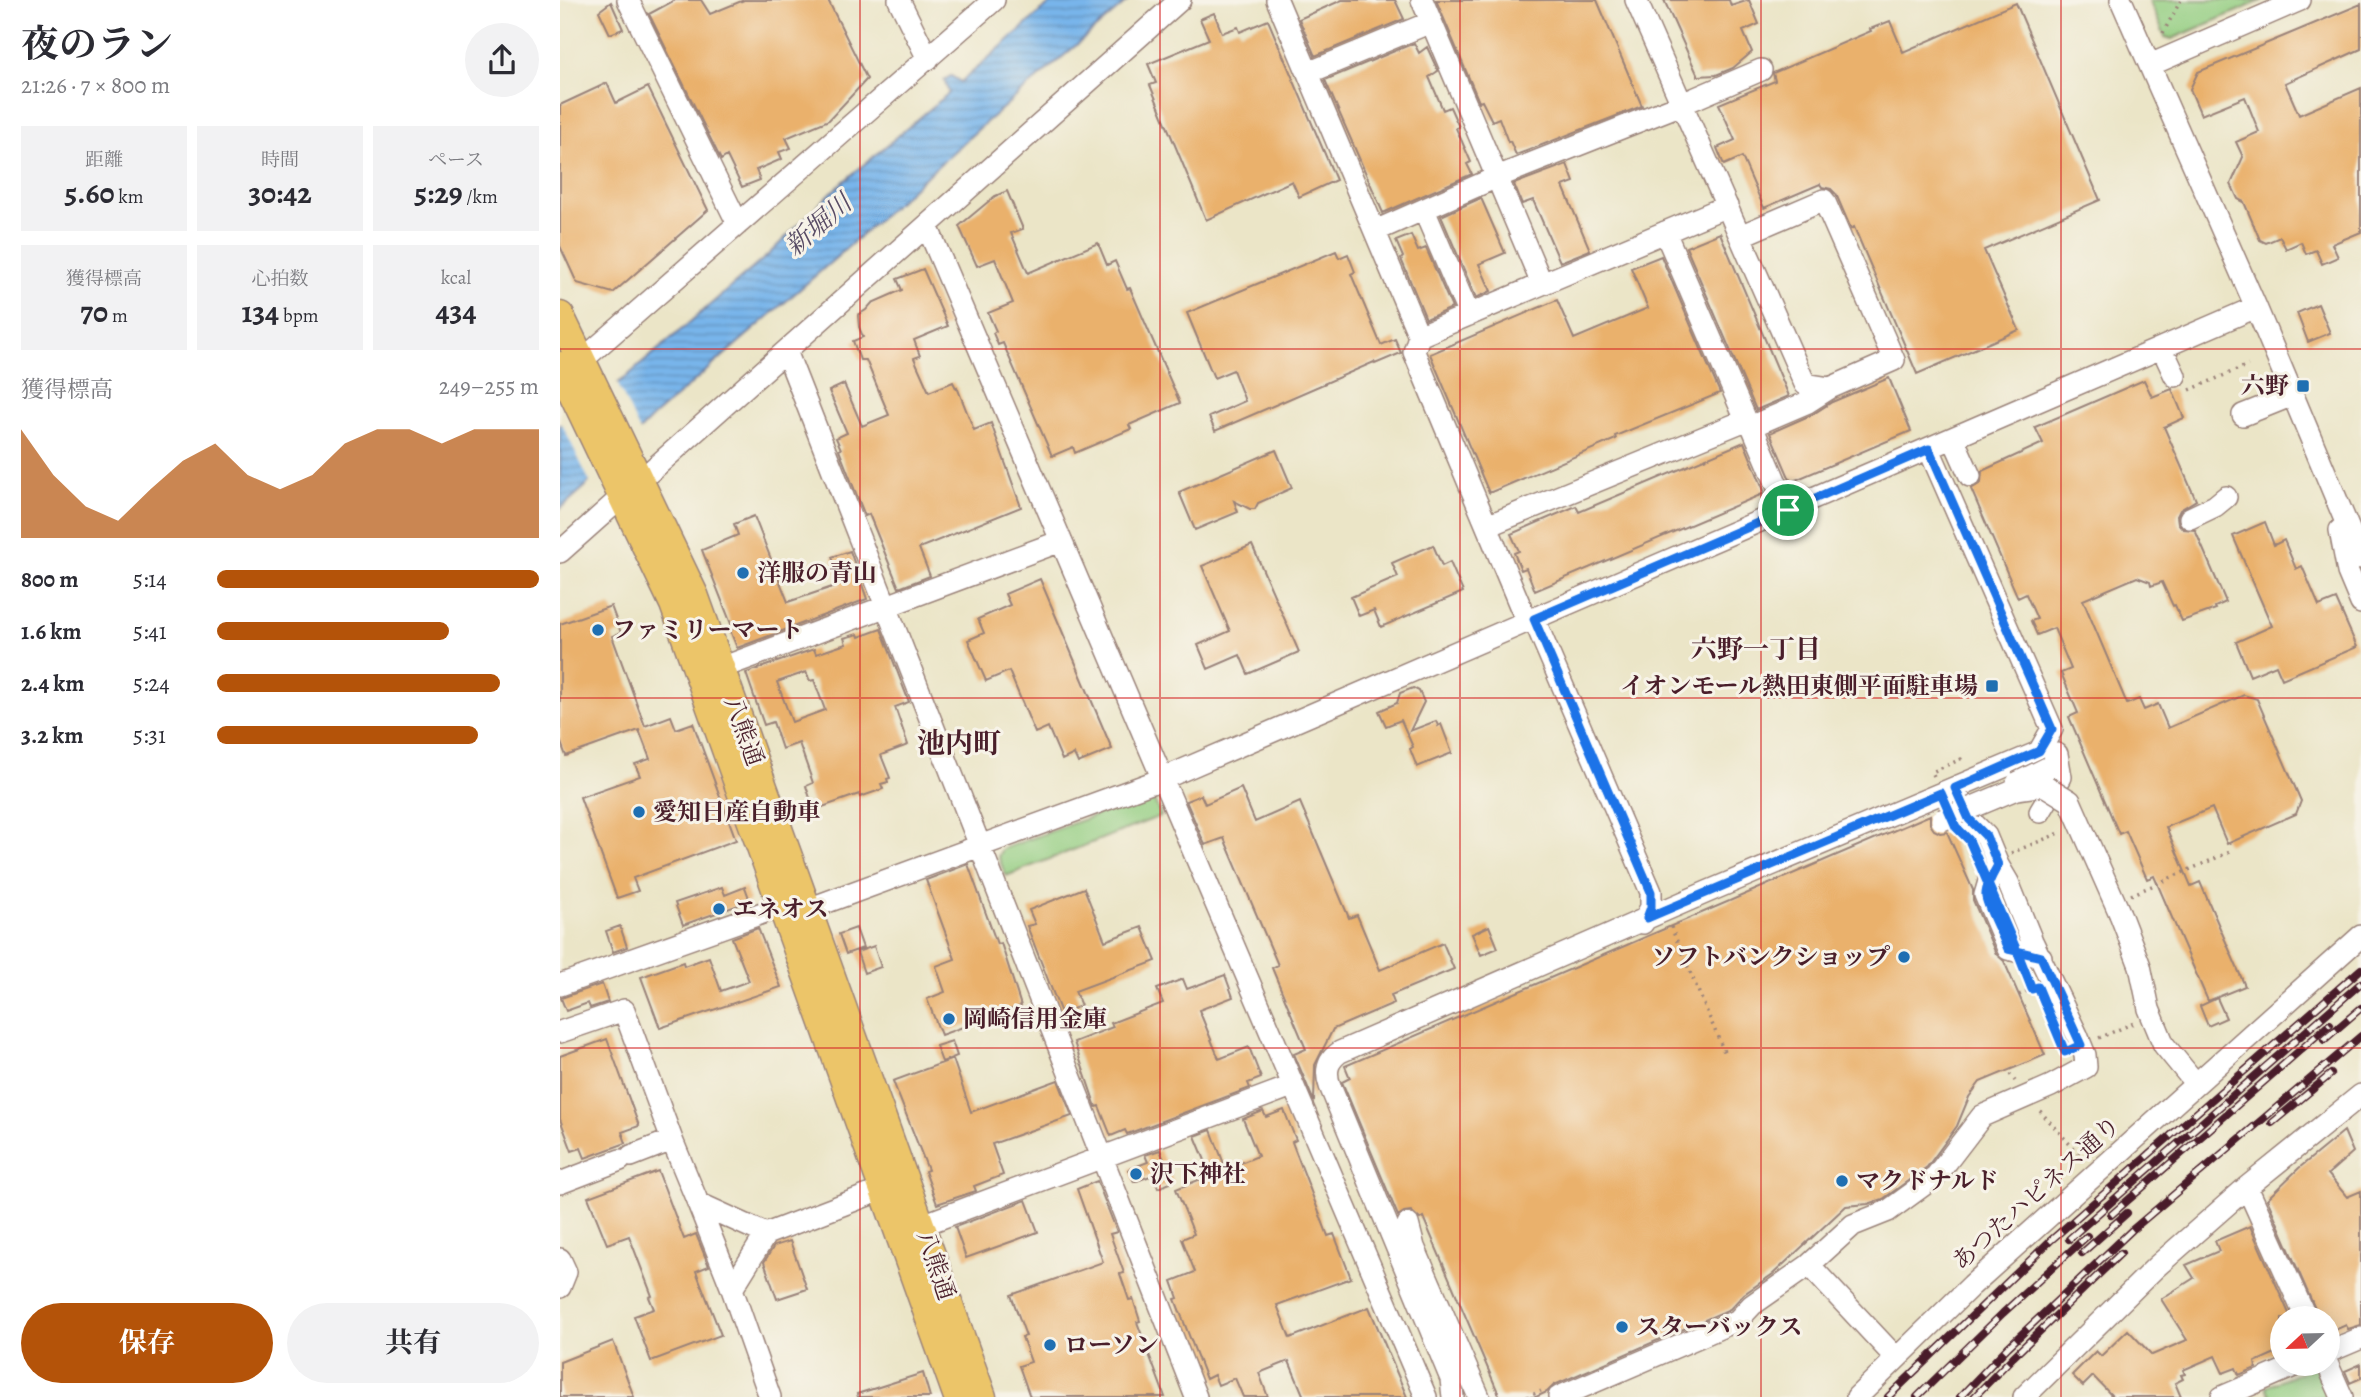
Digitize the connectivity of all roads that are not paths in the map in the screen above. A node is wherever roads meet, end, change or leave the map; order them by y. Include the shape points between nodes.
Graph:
1 (628, 0) edge
2 (900, 0) edge
3 (994, 0) edge
4 (1180, 0) edge
5 (1277, 0) edge
6 (1422, 0) edge
7 (1636, 0) edge
8 (2122, 0) edge
9 (2300, 0) edge
10 (1431, 22) junction
11 (928, 59) junction
12 (2150, 65) junction
13 (1761, 70) dead end
14 (1308, 73) junction
15 (1682, 104) junction
16 (1497, 177) junction
17 (1727, 206) junction
18 (1424, 210) junction
19 (738, 224) junction
20 (928, 226) junction
21 (1375, 230) junction
22 (1665, 232) junction
23 (1740, 236) junction
24 (1542, 284) junction
25 (2256, 307) junction
26 (1469, 315) junction
27 (560, 316) edge
28 (1419, 336) junction
29 (2162, 348) junction
30 (786, 351) junction
31 (572, 377) edge
32 (2178, 385) road end
33 (1830, 388) junction
34 (2293, 395) junction
35 (2244, 415) dead end
36 (1749, 423) junction
37 (1953, 438) junction
38 (1929, 449) junction
39 (1970, 476) dead end
40 (627, 479) junction
41 (2334, 494) junction
42 (2226, 497) dead end
43 (1788, 510) junction
44 (2190, 518) dead end
45 (1487, 526) junction
46 (2361, 528) edge
47 (1061, 541) junction
48 (560, 552) edge
49 (2361, 558) edge
50 (2361, 603) edge
51 (886, 606) junction
52 (1527, 613) junction
53 (721, 668) junction
54 (2052, 729) junction
55 (2053, 760) junction
56 (1162, 779) junction
57 (1954, 783) junction
58 (2040, 812) dead end
59 (980, 846) junction
60 (798, 904) junction
61 (1647, 918) junction
62 (2361, 936) edge
63 (1634, 937) dead end
64 (560, 985) edge
65 (560, 1032) edge
66 (2196, 1084) junction
67 (1292, 1086) junction
68 (2361, 1095) edge
69 (672, 1140) junction
70 (1102, 1157) junction
71 (560, 1183) edge
72 (2248, 1187) junction
73 (884, 1189) junction
74 (698, 1203) junction
75 (1408, 1224) dead end
76 (911, 1229) junction
77 (766, 1234) junction
78 (560, 1259) edge
79 (1801, 1270) junction
80 (560, 1287) edge
81 (732, 1289) junction
82 (2301, 1306) edge
83 (2361, 1338) edge
84 (2340, 1347) edge
85 (1896, 1358) junction
86 (2271, 1376) edge
87 (2333, 1376) edge
88 (770, 1397) edge
89 (958, 1397) edge
90 (982, 1397) edge
91 (1196, 1397) edge
92 (1426, 1397) edge
93 (1454, 1397) edge
94 (1479, 1397) edge
95 (1559, 1397) edge
96 (1857, 1397) edge
97 (2024, 1397) edge
98 (2222, 1397) edge
99 (2342, 1397) edge

1 - 19 street
2 - 11 street
3 - 11 street
4 - 20 street
5 - 14 street
6 - 10 street
7 - 15 street
8 - 12 street
9 - 12 street
10 - 14 street
10 - 16 street
11 - 19 street
12 - 25 street
13 - 15 street
14 - 21 street
15 - 16 street
15 - 17 street
16 - 18 street
16 - 24 street
17 - 22 street
17 - 23 street
18 - 21 street
18 - 26 street
19 - 31 street
20 - 30 street
20 - 47 street
21 - 28 street
22 - 24 street
22 - 36 street
23 - 33 street via 1805,384
23 - 33 street via 1824,200 1894,360
24 - 26 street
25 - 29 street
25 - 34 street
26 - 28 street
27 - 31 main road, 八熊通
28 - 45 street via 1414,352
29 - 32 street
29 - 37 street
30 - 40 street
30 - 51 street
31 - 40 main road, 八熊通
33 - 36 street via 1808,402
34 - 35 street
34 - 41 street
36 - 43 street
36 - 45 street
37 - 38 street
37 - 39 street
38 - 43 street
38 - 54 street
40 - 48 street
40 - 53 main road, 八熊通 via 694,594
40 - 60 main road, 八熊通
41 - 46 street
41 - 49 street
41 - 50 street via 2348,572
42 - 44 street
43 - 52 street
45 - 52 street
47 - 51 street
47 - 56 street
51 - 53 street
51 - 59 street
52 - 56 street
52 - 61 street via 1651,892
53 - 60 main road, 八熊通
54 - 55 street
54 - 57 street via 2039,751
55 - 58 street via 2061,777
55 - 66 street, bridge via 2037,774 1941,818 2016,789 2044,785 2070,801 2123,906 2149,1009 2164,1045
56 - 59 street
56 - 67 street
57 - 61 street
57 - 79 street via 1969,819 1986,836 2008,882 2081,1045 2086,1067 1982,1116 1936,1176 1888,1211 1845,1231
59 - 60 street
59 - 70 street
60 - 64 street
60 - 73 main road, 八熊通
60 - 76 main road, 八熊通
61 - 63 street
61 - 93 street via 1340,1052 1326,1072 1451,1379
62 - 66 street, あつたハピネス通り
65 - 69 street via 624,1010
66 - 85 street, あつたハピネス通り
67 - 70 street
67 - 92 street
68 - 72 street
69 - 71 street
69 - 74 street
70 - 76 street
70 - 91 street
72 - 82 street
72 - 97 street via 2157,1267
73 - 76 main road, 八熊通
73 - 77 street
74 - 77 street
74 - 81 street
75 - 94 street
76 - 89 main road, 八熊通
76 - 90 main road, 八熊通
77 - 81 street
78 - 80 street via 566,1272
79 - 85 street
79 - 95 street via 1738,1320
81 - 88 street
83 - 84 street
85 - 96 street, あつたハピネス通り
86 - 98 street
87 - 99 street

